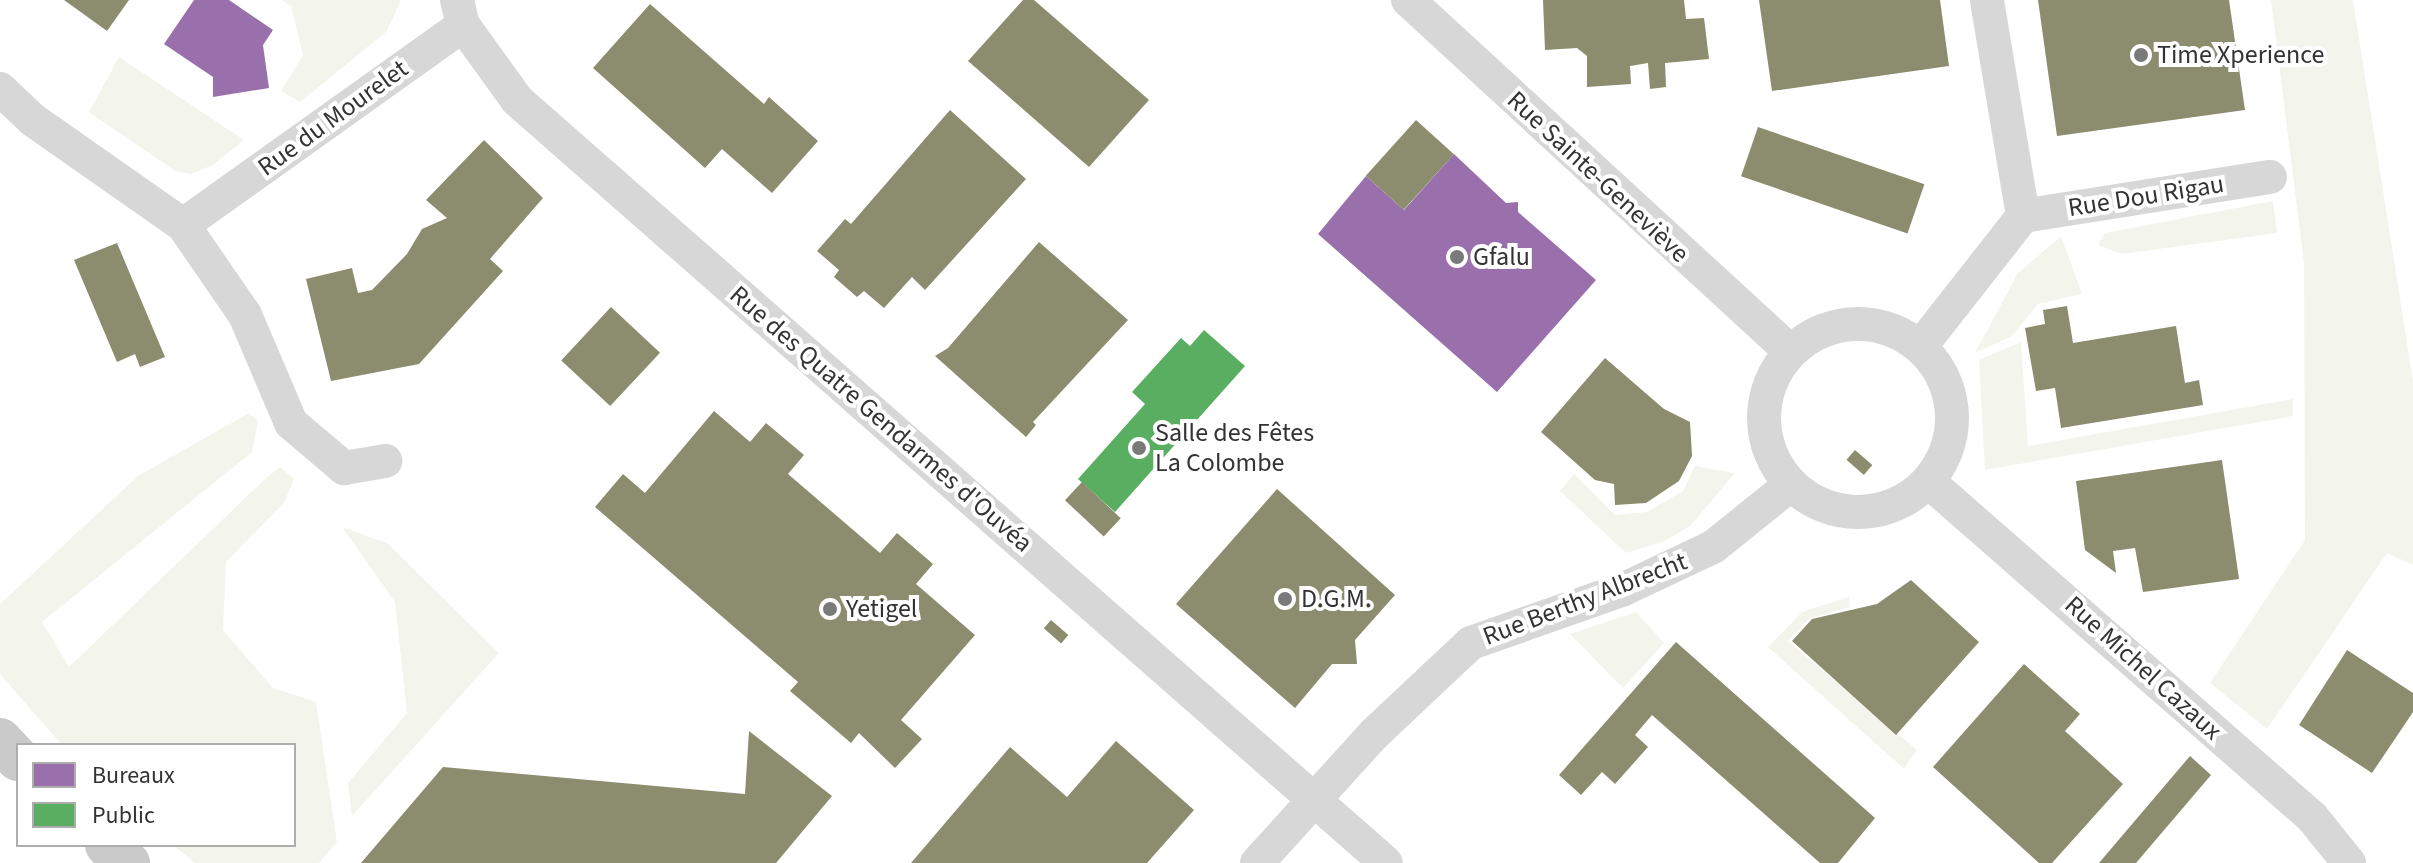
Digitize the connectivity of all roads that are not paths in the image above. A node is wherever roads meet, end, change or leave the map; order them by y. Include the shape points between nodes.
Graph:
1 (1408, 0) edge
2 (1987, 0) edge
3 (460, 12) edge
4 (0, 89) edge
5 (2270, 177) dead end
6 (2023, 216) junction
7 (183, 225) junction
8 (1921, 346) junction
9 (1790, 351) junction
10 (385, 461) dead end
11 (1929, 482) junction
12 (1790, 485) junction
13 (0, 740) edge
14 (16, 757) edge
15 (1315, 800) junction
16 (109, 847) edge
17 (128, 863) edge
18 (1257, 863) edge
19 (1386, 863) edge
20 (2349, 863) edge

1 - 9 street, Rue Sainte-Geneviève
2 - 6 street
3 - 7 street, Rue du Mourelet
3 - 15 street, Rue des Quatre Gendarmes d'Ouvéa via 517,100
4 - 7 street via 33,120
5 - 6 street, Rue Dou Rigau
6 - 8 street
7 - 10 street via 245,315 291,423 344,468
8 - 9 street via 1869,323 1840,324 1813,334
8 - 11 street via 1945,383 1953,427 1945,456
9 - 12 street via 1773,375 1764,403 1764,432 1773,460
11 - 12 street via 1890,506 1844,512 1815,503
11 - 20 street, Rue Michel Cazaux via 2312,817
12 - 15 street, Rue Berthy Albrecht via 1713,547 1624,589 1471,643 1374,734
13 - 14 main road
15 - 18 street, Rue Berthy Albrecht
15 - 19 street, Rue des Quatre Gendarmes d'Ouvéa
16 - 17 main road

